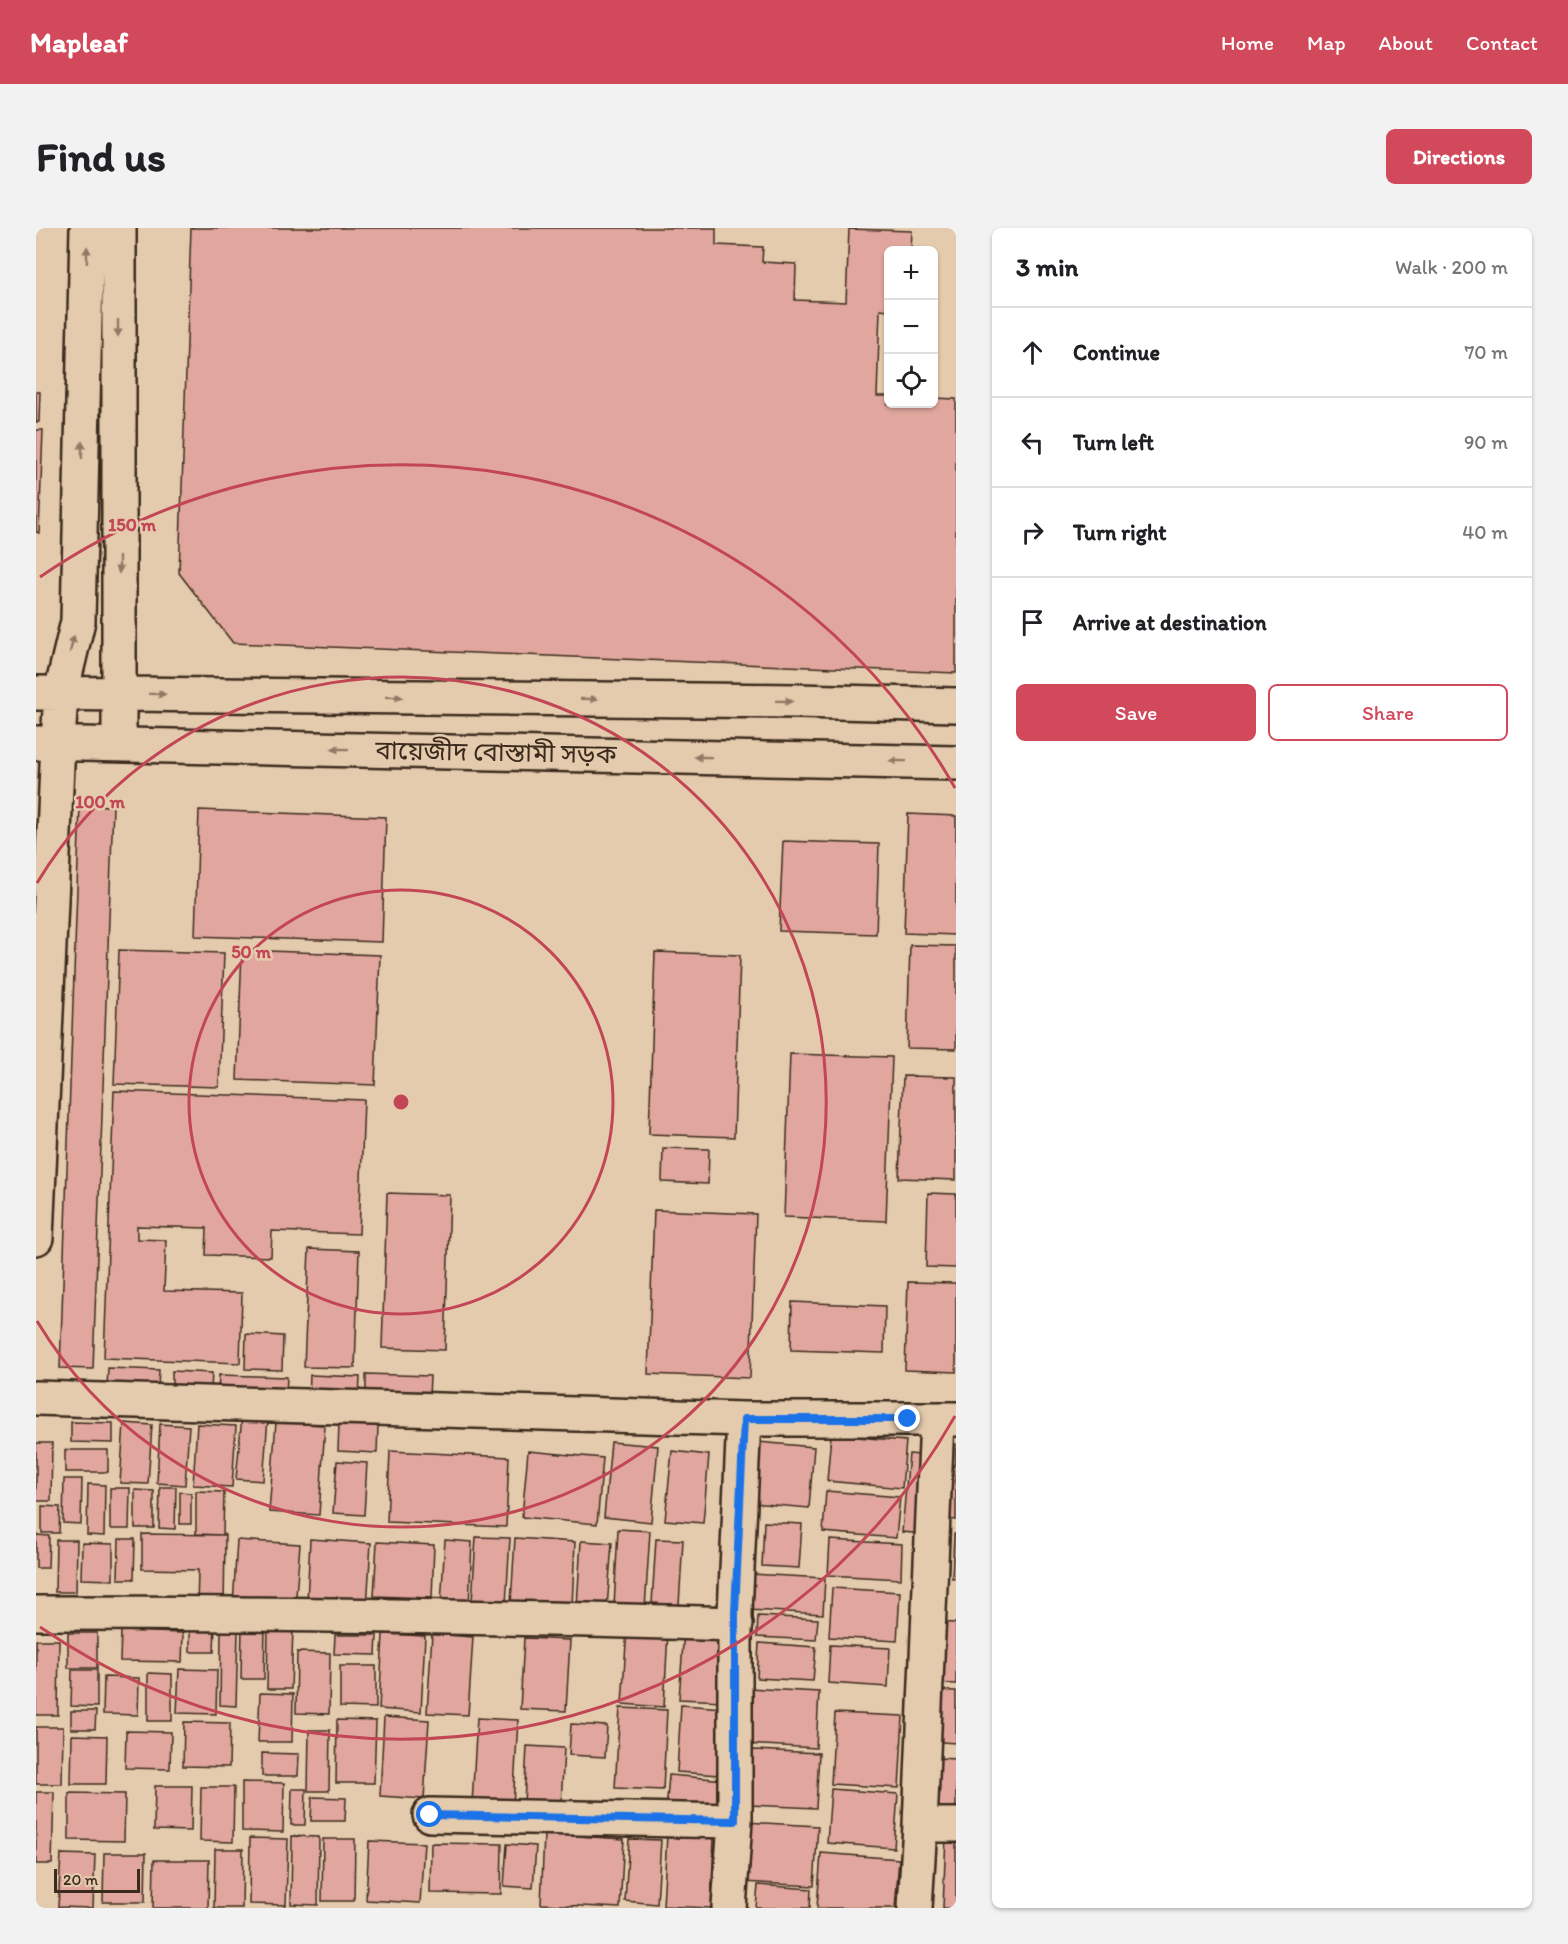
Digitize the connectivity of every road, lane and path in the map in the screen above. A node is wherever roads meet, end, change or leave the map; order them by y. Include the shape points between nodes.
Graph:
1 (87, 228) edge
2 (119, 228) edge
3 (48, 693) edge
4 (120, 694) junction
5 (956, 705) edge
6 (47, 743) edge
7 (119, 744) junction
8 (956, 763) edge
9 (36, 1238) edge
10 (36, 1398) edge
11 (744, 1419) junction
12 (946, 1419) edge
13 (36, 1613) edge
14 (736, 1624) junction
15 (430, 1815) dead end
16 (735, 1821) junction
17 (920, 1825) junction
18 (956, 1826) edge
19 (729, 1908) edge
20 (915, 1908) edge

3 -> 1 street via 78,621
2 -> 4 street
3 - 4 street, বায়েজীদ বোস্তামী সড়ক
3 - 6 street
4 -> 5 street, বায়েজীদ বোস্তামী সড়ক
4 - 7 street
6 - 7 street, বায়েজীদ বোস্তামী সড়ক
6 - 9 street
8 -> 7 street, বায়েজীদ বোস্তামী সড়ক
10 - 11 street
11 - 12 street
11 - 14 street
12 - 17 street
13 - 14 street via 439,1616
14 - 16 street
15 - 16 street
16 - 19 street
17 - 18 street
17 - 20 street

